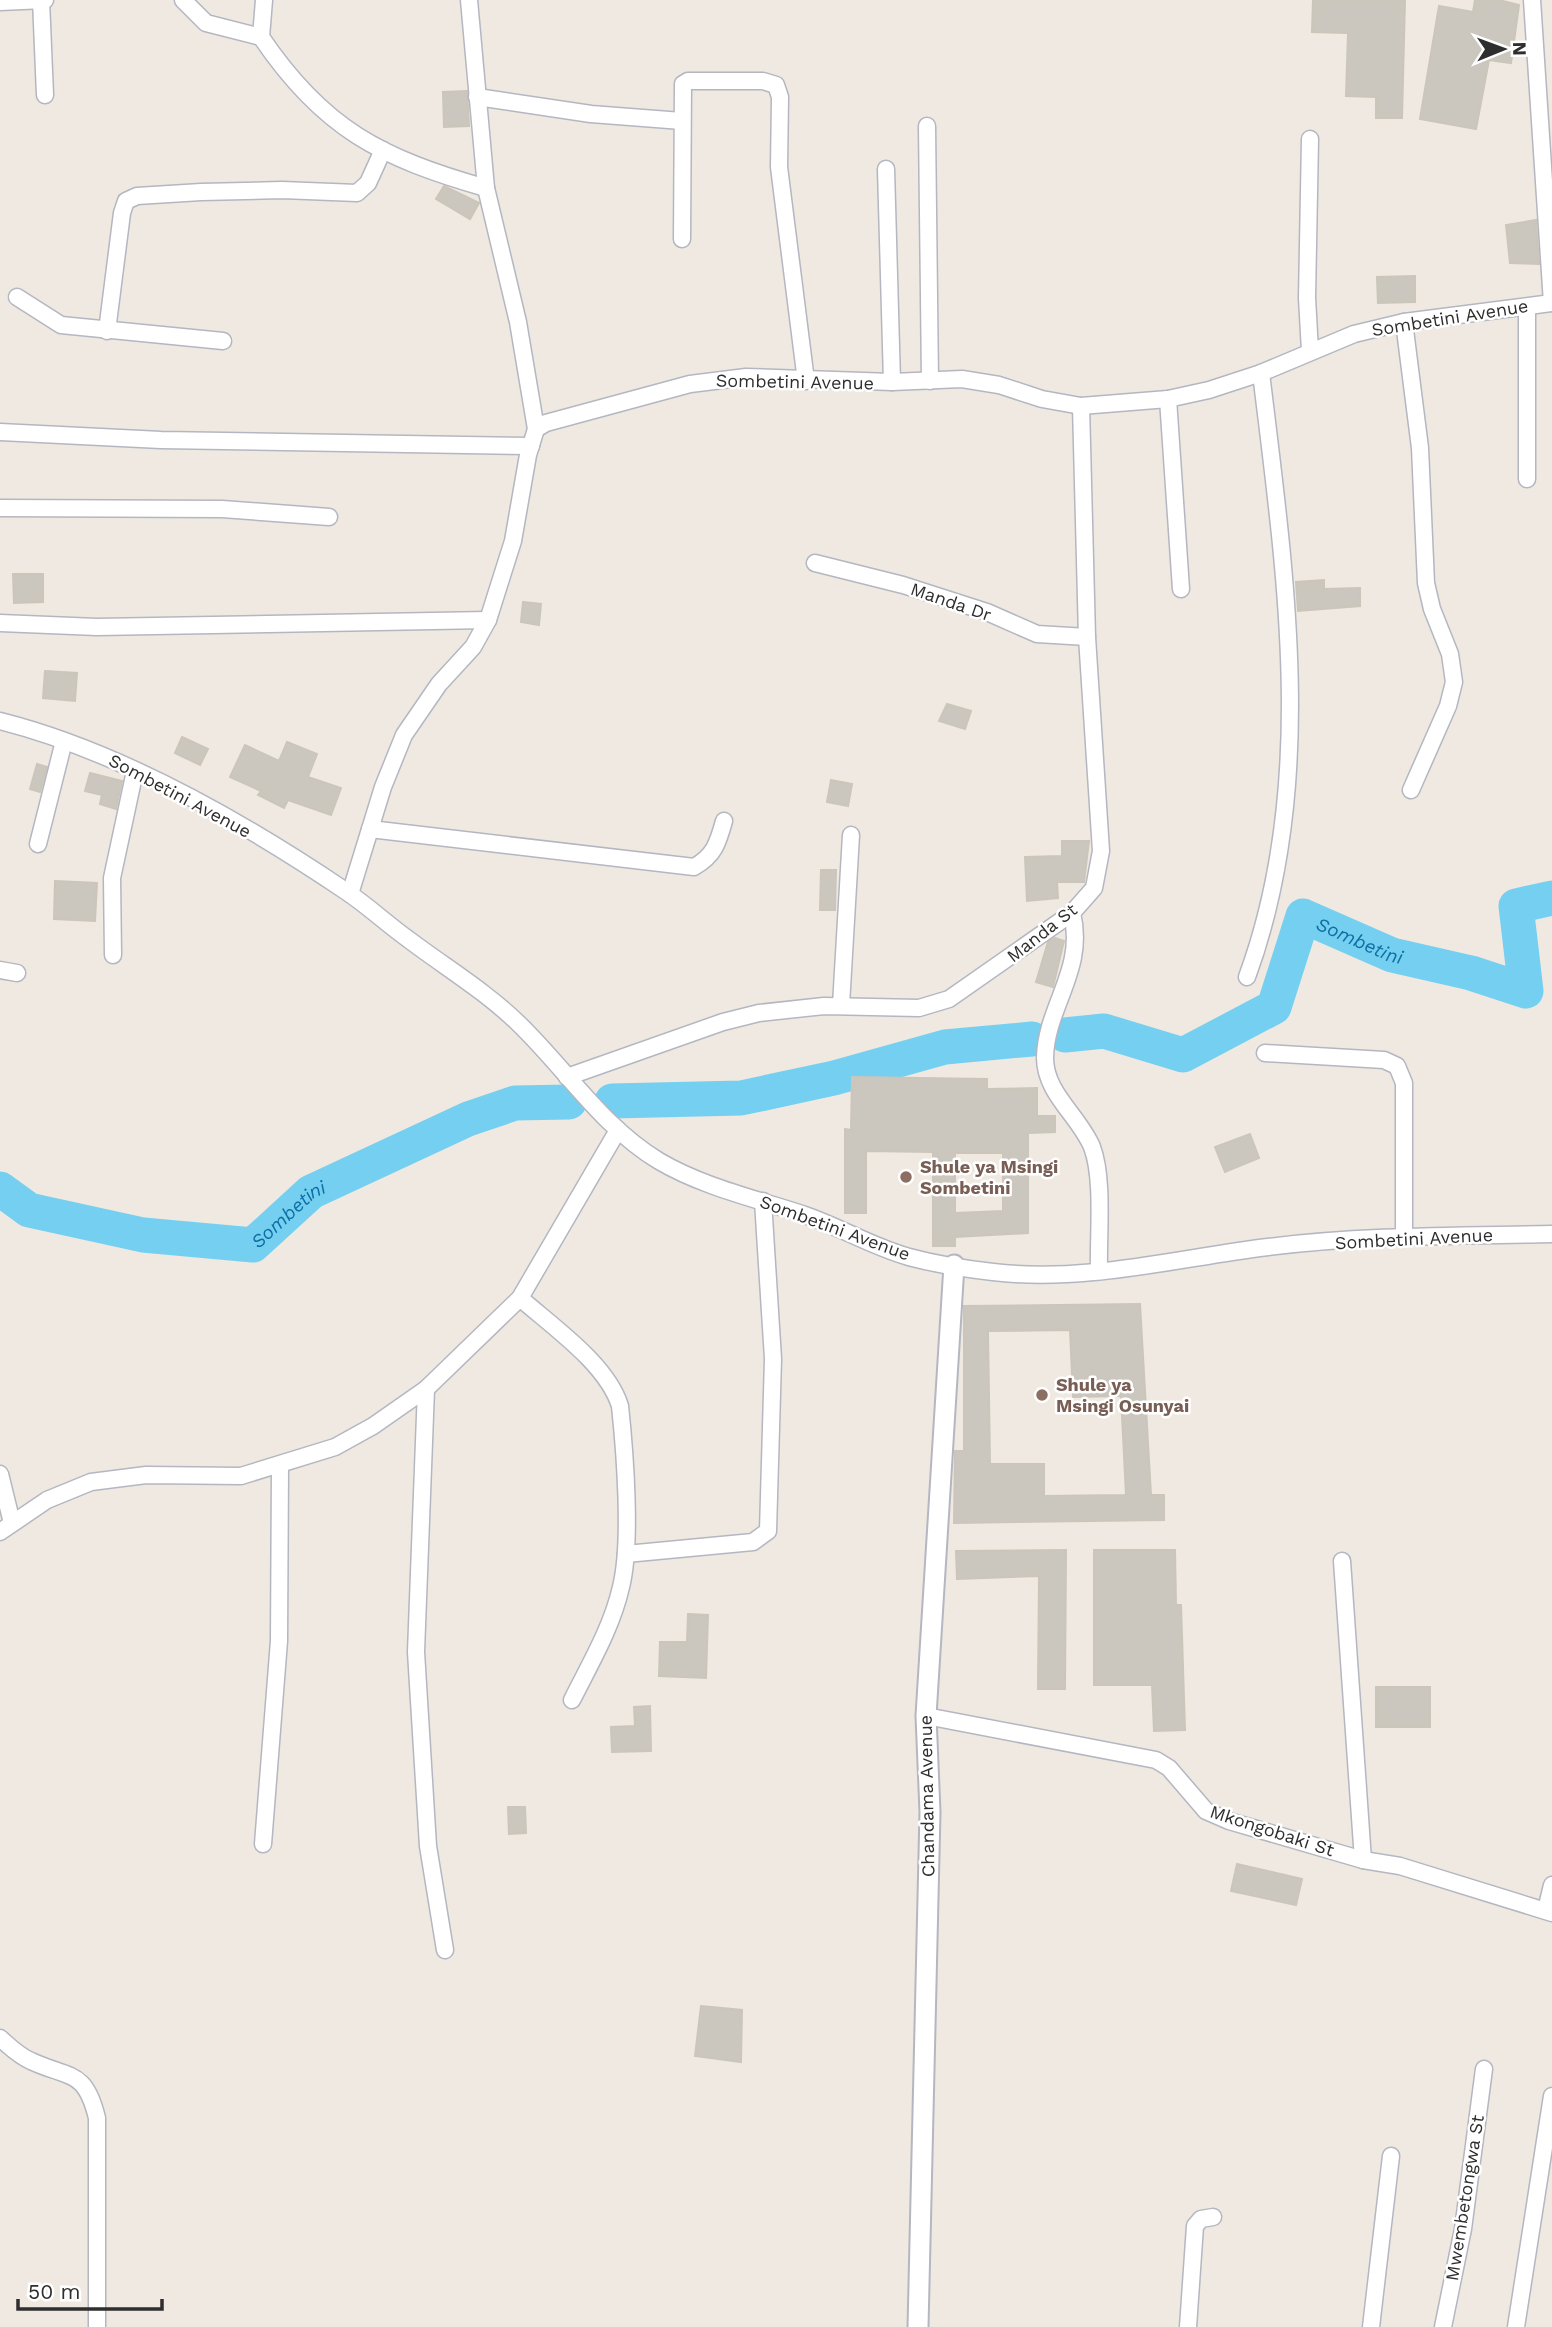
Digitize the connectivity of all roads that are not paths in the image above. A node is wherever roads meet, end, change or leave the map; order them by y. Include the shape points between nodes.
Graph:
1 (43, 0) edge
2 (183, 0) edge
3 (264, 0) edge
4 (469, 0) edge
5 (1532, 0) edge
6 (0, 2) edge
7 (261, 37) junction
8 (45, 95) dead end
9 (477, 97) junction
10 (682, 121) junction
11 (927, 126) dead end
12 (1310, 139) dead end
13 (383, 150) junction
14 (886, 169) dead end
15 (486, 188) junction
16 (682, 239) dead end
17 (18, 297) dead end
18 (1552, 303) edge
19 (1527, 307) junction
20 (1404, 322) junction
21 (107, 331) junction
22 (223, 341) dead end
23 (1310, 351) junction
24 (1261, 373) junction
25 (806, 381) junction
26 (930, 381) junction
27 (892, 382) junction
28 (1168, 399) junction
29 (1081, 407) junction
30 (536, 429) junction
31 (0, 432) edge
32 (531, 446) junction
33 (1527, 479) dead end
34 (0, 508) edge
35 (329, 517) dead end
36 (815, 563) dead end
37 (1181, 589) dead end
38 (488, 620) junction
39 (0, 623) edge
40 (1087, 636) junction
41 (0, 721) edge
42 (64, 741) junction
43 (135, 771) junction
44 (1411, 790) dead end
45 (724, 821) dead end
46 (370, 830) junction
47 (851, 835) dead end
48 (38, 844) dead end
49 (349, 894) junction
50 (1072, 913) junction
51 (113, 955) dead end
52 (0, 970) edge
53 (17, 973) dead end
54 (1247, 977) dead end
55 (841, 1005) junction
56 (1265, 1053) dead end
57 (567, 1077) junction
58 (618, 1130) junction
59 (763, 1201) junction
60 (1552, 1234) edge
61 (1404, 1238) junction
62 (954, 1265) junction
63 (1099, 1270) junction
64 (520, 1298) junction
65 (426, 1389) junction
66 (280, 1466) junction
67 (0, 1474) edge
68 (6, 1528) edge
69 (626, 1554) junction
70 (1342, 1561) dead end
71 (572, 1700) dead end
72 (926, 1716) junction
73 (263, 1844) dead end
74 (1363, 1860) junction
75 (1552, 1885) edge
76 (1549, 1912) edge
77 (445, 1950) dead end
78 (0, 2038) edge
79 (1484, 2069) dead end
80 (1552, 2096) edge
81 (1391, 2156) dead end
82 (1213, 2217) dead end
83 (96, 2327) edge
84 (918, 2327) edge
85 (1188, 2327) edge
86 (1371, 2327) edge
87 (1443, 2327) edge
88 (1516, 2327) edge

1 - 6 street
1 - 8 street
2 - 7 street via 206,23
3 - 7 street
4 - 9 street
5 - 18 street
7 - 13 street via 299,88 336,124
9 - 10 street via 591,114
9 - 15 street
10 - 16 street
10 - 25 street via 682,88 688,82 763,81 779,90 779,167
11 - 26 street
12 - 23 street
13 - 15 street
13 - 21 street via 368,183 357,193 228,191 144,195 126,201
14 - 27 street
15 - 30 street via 521,336
17 - 21 street via 55,323
18 - 19 street, Sombetini Avenue
19 - 20 street, Sombetini Avenue
19 - 33 street
20 - 23 street, Sombetini Avenue
20 - 44 street via 1420,448 1426,583 1454,668 1448,705
21 - 22 street
23 - 24 street, Sombetini Avenue
24 - 28 street, Sombetini Avenue
24 - 54 street via 1278,520 1291,717 1287,786 1268,914
25 - 27 street, Sombetini Avenue
25 - 30 street, Sombetini Avenue via 746,377 703,382 556,419
26 - 27 street, Sombetini Avenue
26 - 29 street, Sombetini Avenue via 981,382
28 - 29 street, Sombetini Avenue
28 - 37 street
29 - 40 street, Manda St
30 - 32 street
31 - 32 street via 161,440
32 - 38 street via 513,541
34 - 35 street via 222,509
36 - 40 street, Manda Dr via 987,612 1037,634
38 - 39 street via 97,626
38 - 46 street via 473,647 439,684 404,735
40 - 50 street, Manda St via 1101,851 1094,888
41 - 42 street, Sombetini Avenue
42 - 43 street, Sombetini Avenue
42 - 48 street
43 - 49 street, Sombetini Avenue via 278,848
43 - 51 street via 112,878
45 - 46 street via 716,849 694,867
46 - 49 street
47 - 55 street
49 - 57 street, Sombetini Avenue via 481,991 519,1024
50 - 55 street, Manda St via 948,999 898,1009
50 - 63 street via 1077,943 1046,1043 1046,1071 1096,1159
52 - 53 street
55 - 57 street, Manda St via 759,1013 723,1022
56 - 61 street via 1384,1060 1397,1066 1404,1083
57 - 58 street, Sombetini Avenue
58 - 59 street, Sombetini Avenue via 657,1160 689,1176
58 - 64 street
59 - 62 street, Sombetini Avenue via 906,1256
59 - 69 street via 772,1359 768,1531 753,1542
60 - 61 street, Sombetini Avenue
61 - 63 street, Sombetini Avenue via 1270,1247
62 - 63 street, Sombetini Avenue via 995,1273
62 - 72 street, Chandama Avenue
64 - 65 street
64 - 69 street via 614,1388 622,1423
65 - 66 street via 335,1447
65 - 77 street via 416,1652 428,1846
66 - 68 street via 241,1476 146,1475 91,1482 47,1500
66 - 73 street via 279,1641
67 - 68 street
69 - 71 street via 606,1632
70 - 74 street
72 - 74 street, Mkongobaki St via 1156,1760 1169,1768 1206,1811
72 - 84 street, Chandama Avenue via 930,1812
74 - 76 street, Mkongobaki St via 1400,1866
75 - 76 street
78 - 83 street via 31,2061 81,2081 91,2093 97,2118
79 - 87 street, Mwembetongwa St via 1463,2230
80 - 88 street
81 - 86 street
82 - 85 street via 1200,2219 1195,2226

